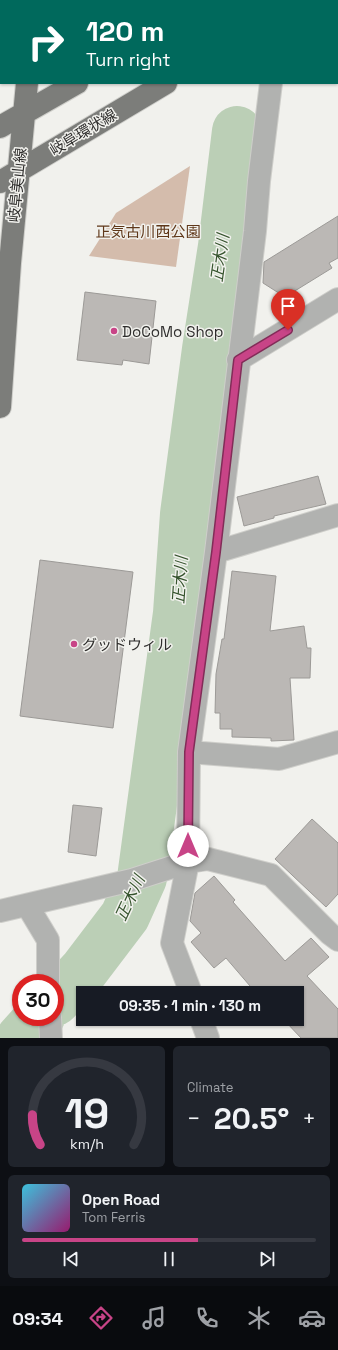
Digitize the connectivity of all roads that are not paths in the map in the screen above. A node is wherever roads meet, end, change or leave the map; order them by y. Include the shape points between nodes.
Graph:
1 (27, 84) edge
2 (75, 84) edge
3 (164, 84) edge
4 (271, 84) edge
5 (25, 113) junction
6 (0, 127) edge
7 (9, 177) edge
8 (338, 299) edge
9 (238, 360) junction
10 (0, 407) edge
11 (338, 515) edge
12 (216, 552) junction
13 (338, 742) edge
14 (189, 752) junction
15 (188, 862) junction
16 (27, 905) junction
17 (0, 911) edge
18 (338, 940) edge
19 (48, 974) edge
20 (188, 986) edge
21 (50, 1026) edge
22 (204, 1026) edge
23 (51, 1038) edge
24 (208, 1038) edge

1 - 5 main road, 岐阜美山線
2 - 5 main road
3 - 7 main road, 岐阜環状線
4 - 9 street
5 - 6 main road
5 - 7 main road, 岐阜美山線
7 - 10 main road, 岐阜美山線 via 10,263
8 - 9 street
9 - 12 street
11 - 12 street
12 - 14 street
13 - 14 street via 279,759
14 - 15 street
15 - 16 street via 132,880
15 - 18 street via 208,859 271,875
15 - 20 street via 172,943
16 - 17 street
16 - 19 street via 48,940
21 - 23 street
22 - 24 street

